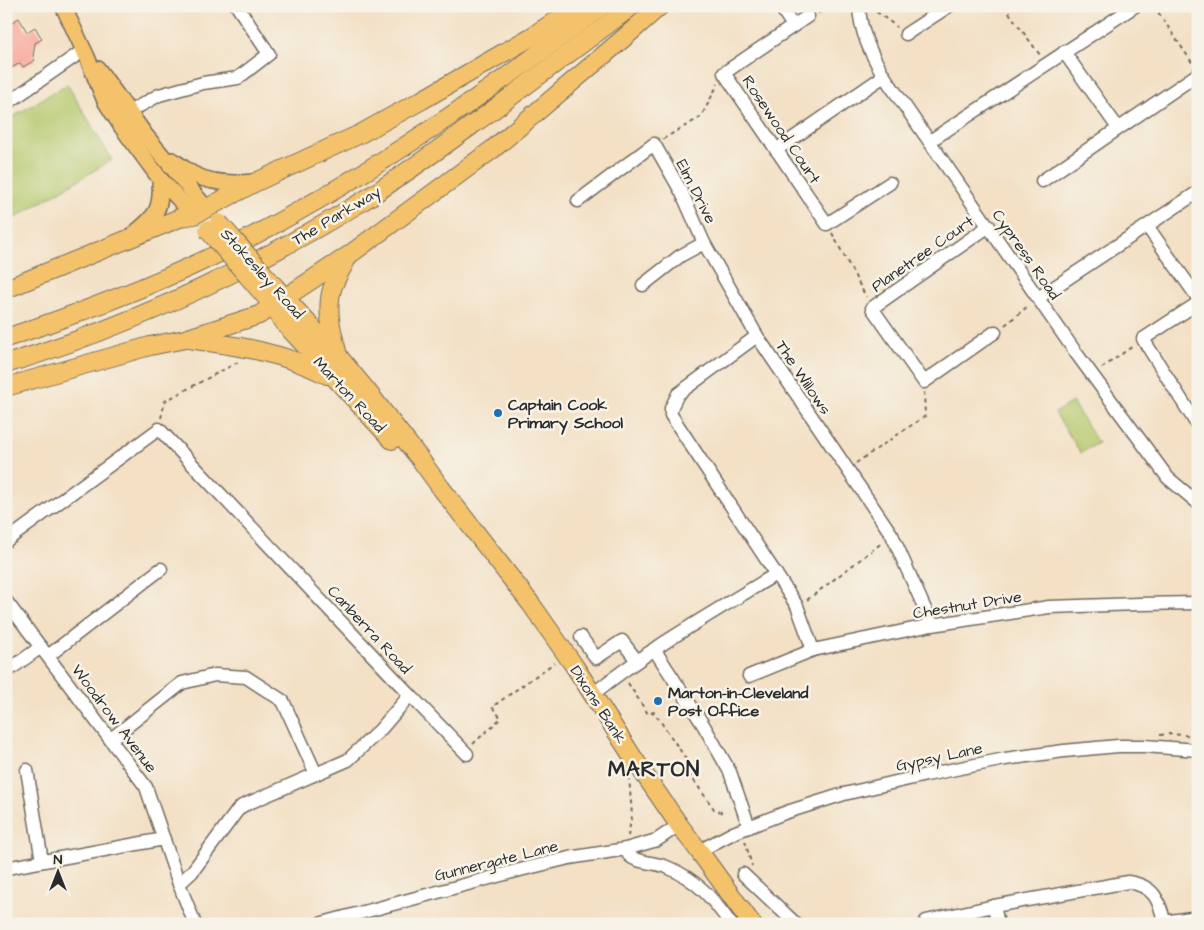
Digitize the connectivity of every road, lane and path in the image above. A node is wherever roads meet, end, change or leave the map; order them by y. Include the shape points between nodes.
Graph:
1 (63, 6) edge
2 (237, 6) edge
3 (578, 6) edge
4 (602, 6) edge
5 (632, 6) edge
6 (660, 6) edge
7 (780, 6) edge
8 (837, 6) edge
9 (859, 6) edge
10 (869, 6) edge
11 (949, 6) edge
12 (1004, 6) edge
13 (1135, 6) edge
14 (1154, 6) edge
15 (1119, 11) edge
16 (808, 16) joint
17 (793, 26) junction
18 (906, 34) joint
19 (1064, 52) junction
20 (85, 54) junction
21 (1047, 65) junction
22 (1195, 68) edge
23 (724, 74) junction
24 (884, 76) junction
25 (6, 104) edge
26 (129, 112) junction
27 (1118, 128) junction
28 (930, 142) junction
29 (654, 144) junction
30 (776, 150) junction
31 (160, 153) junction
32 (160, 179) junction
33 (1042, 181) dead end
34 (256, 182) junction
35 (890, 182) dead end
36 (1198, 192) edge
37 (578, 200) dead end
38 (200, 211) junction
39 (827, 224) junction
40 (989, 226) junction
41 (1147, 226) junction
42 (126, 240) junction
43 (704, 243) junction
44 (348, 255) junction
45 (643, 285) dead end
46 (6, 289) edge
47 (275, 297) junction
48 (1038, 298) junction
49 (1198, 298) edge
50 (1198, 303) edge
51 (872, 308) junction
52 (995, 332) joint
53 (756, 336) junction
54 (6, 338) edge
55 (185, 339) junction
56 (1143, 339) junction
57 (259, 350) junction
58 (338, 356) junction
59 (6, 364) edge
60 (1092, 375) junction
61 (336, 380) junction
62 (924, 382) junction
63 (6, 387) edge
64 (361, 396) junction
65 (1198, 426) edge
66 (158, 429) junction
67 (847, 469) junction
68 (441, 488) joint
69 (1198, 503) edge
70 (892, 534) junction
71 (6, 541) edge
72 (161, 569) dead end
73 (776, 574) junction
74 (6, 600) edge
75 (1198, 603) edge
76 (797, 606) junction
77 (932, 625) junction
78 (581, 637) dead end
79 (654, 650) junction
80 (813, 650) junction
81 (45, 652) junction
82 (566, 654) junction
83 (637, 661) junction
84 (625, 670) junction
85 (6, 672) edge
86 (749, 676) dead end
87 (593, 694) junction
88 (410, 695) junction
89 (111, 739) junction
90 (1198, 750) edge
91 (466, 753) joint
92 (634, 759) junction
93 (27, 770) dead end
94 (316, 774) junction
95 (724, 814) dead end
96 (678, 825) junction
97 (748, 827) junction
98 (733, 833) junction
99 (164, 839) junction
100 (626, 850) junction
101 (699, 850) junction
102 (42, 861) junction
103 (6, 868) edge
104 (745, 876) joint
105 (179, 884) junction
106 (994, 906) junction
107 (1198, 917) edge
108 (926, 921) dead end
109 (1164, 923) edge
110 (195, 924) edge
111 (319, 924) edge
112 (731, 924) edge
113 (752, 924) edge
114 (796, 924) edge
115 (998, 924) edge

1 - 20 main road, Stokesley Road
2 - 26 street via 269,54 238,78 159,95
3 - 34 highway via 415,104 360,134
4 - 54 highway, The Parkway via 377,165 250,237 119,297
5 - 59 highway, The Parkway via 442,147 363,200 273,252 206,286 109,328
6 - 44 highway via 493,149
7 - 17 street
8 - 16 path
9 - 24 street, Cypress Road via 863,32
10 - 18 path
11 - 18 street
12 - 21 path
13 - 15 street
14 - 22 path
15 - 19 street
16 - 17 street, Rosewood Court
17 - 23 street, Rosewood Court
19 - 21 street
19 - 27 street
20 - 25 street
20 - 26 main road, Stokesley Road
20 - 32 main road, Stokesley Road via 105,101
21 - 28 street
22 - 27 street
23 - 29 path via 701,117
23 - 30 street, Rosewood Court
24 - 28 street, Cypress Road
24 - 30 street
26 - 31 main road, Stokesley Road
27 - 33 street
28 - 40 street, Cypress Road
29 - 37 street
29 - 43 street, Elm Drive via 682,193
30 - 39 street, Rosewood Court
31 - 34 main road via 211,181
31 - 38 main road, Stokesley Road
32 - 38 main road, Stokesley Road
32 - 42 main road via 158,210
34 - 38 highway
35 - 39 street
36 - 41 street
38 - 42 highway
38 - 47 highway, Stokesley Road, bridge
39 - 51 path
40 - 48 street, Cypress Road
40 - 51 street, Planetree Court
41 - 48 street
41 - 49 street
42 - 46 highway
43 - 45 street via 680,256
43 - 53 street, Elm Drive
44 - 47 highway
44 - 58 highway via 333,285 330,303 330,320
47 - 55 highway via 259,315
47 - 58 highway, Stokesley Road
47 - 61 highway, Marton Road via 286,325
48 - 52 path
48 - 60 street, Cypress Road
50 - 56 street
51 - 62 street, Planetree Court
52 - 62 street
53 - 67 street, The Willows
53 - 73 street, The Willows via 678,394 670,415
55 - 57 highway
55 - 63 highway
56 - 60 path
56 - 65 street
57 - 61 highway via 289,358
57 - 66 path via 165,401
58 - 64 highway, Stokesley Road
60 - 69 street, Cypress Road via 1168,478
61 - 64 highway, Marton Road
62 - 67 path via 925,416
64 - 68 highway, Marton Road via 415,465
66 - 71 street
66 - 88 street, Canberra Road
67 - 70 street, The Willows
68 - 82 highway, Dixons Bank
70 - 76 path
70 - 77 street, The Willows
72 - 81 street
73 - 76 street, The Willows
73 - 79 street
74 - 81 street, Woodrow Avenue
75 - 77 street, Chestnut Drive via 1049,607
76 - 80 street, The Willows
77 - 80 street, Chestnut Drive
78 - 83 street via 596,658 622,641
79 - 83 street
79 - 97 street via 726,765
80 - 86 street, Chestnut Drive
81 - 85 street
81 - 89 street, Woodrow Avenue
82 - 87 highway, Dixons Bank
82 - 91 path via 492,707 502,718
83 - 84 street
84 - 87 street
84 - 95 path via 630,677 626,680 648,714 654,712 695,772 690,775 714,809
87 - 92 highway, Dixons Bank
88 - 91 street
88 - 94 street, Canberra Road via 348,760
89 - 94 street via 182,683 215,675 246,677 283,701
89 - 99 street, Woodrow Avenue via 146,787
90 - 97 street, Gypsy Lane via 1118,746 1005,759 844,794
92 - 96 highway, Dixons Bank
92 - 100 path via 628,776 632,816
93 - 102 street
94 - 105 street, Canberra Road via 242,806 192,872
96 - 100 street, Gunnergate Lane via 657,840
96 - 101 highway, Dixons Bank
97 - 98 street, Gypsy Lane
98 - 101 street, Gypsy Lane
98 - 104 path via 745,840
99 - 102 street
99 - 105 street, Woodrow Avenue
100 - 111 street, Gunnergate Lane via 569,858
100 - 112 street via 635,860 665,866 701,887
101 - 113 highway, Dixons Bank
102 - 103 street
104 - 114 street
105 - 110 street, Woodrow Avenue
106 - 108 street
106 - 109 street via 1128,882 1139,884 1155,894
106 - 115 street
107 - 109 street

